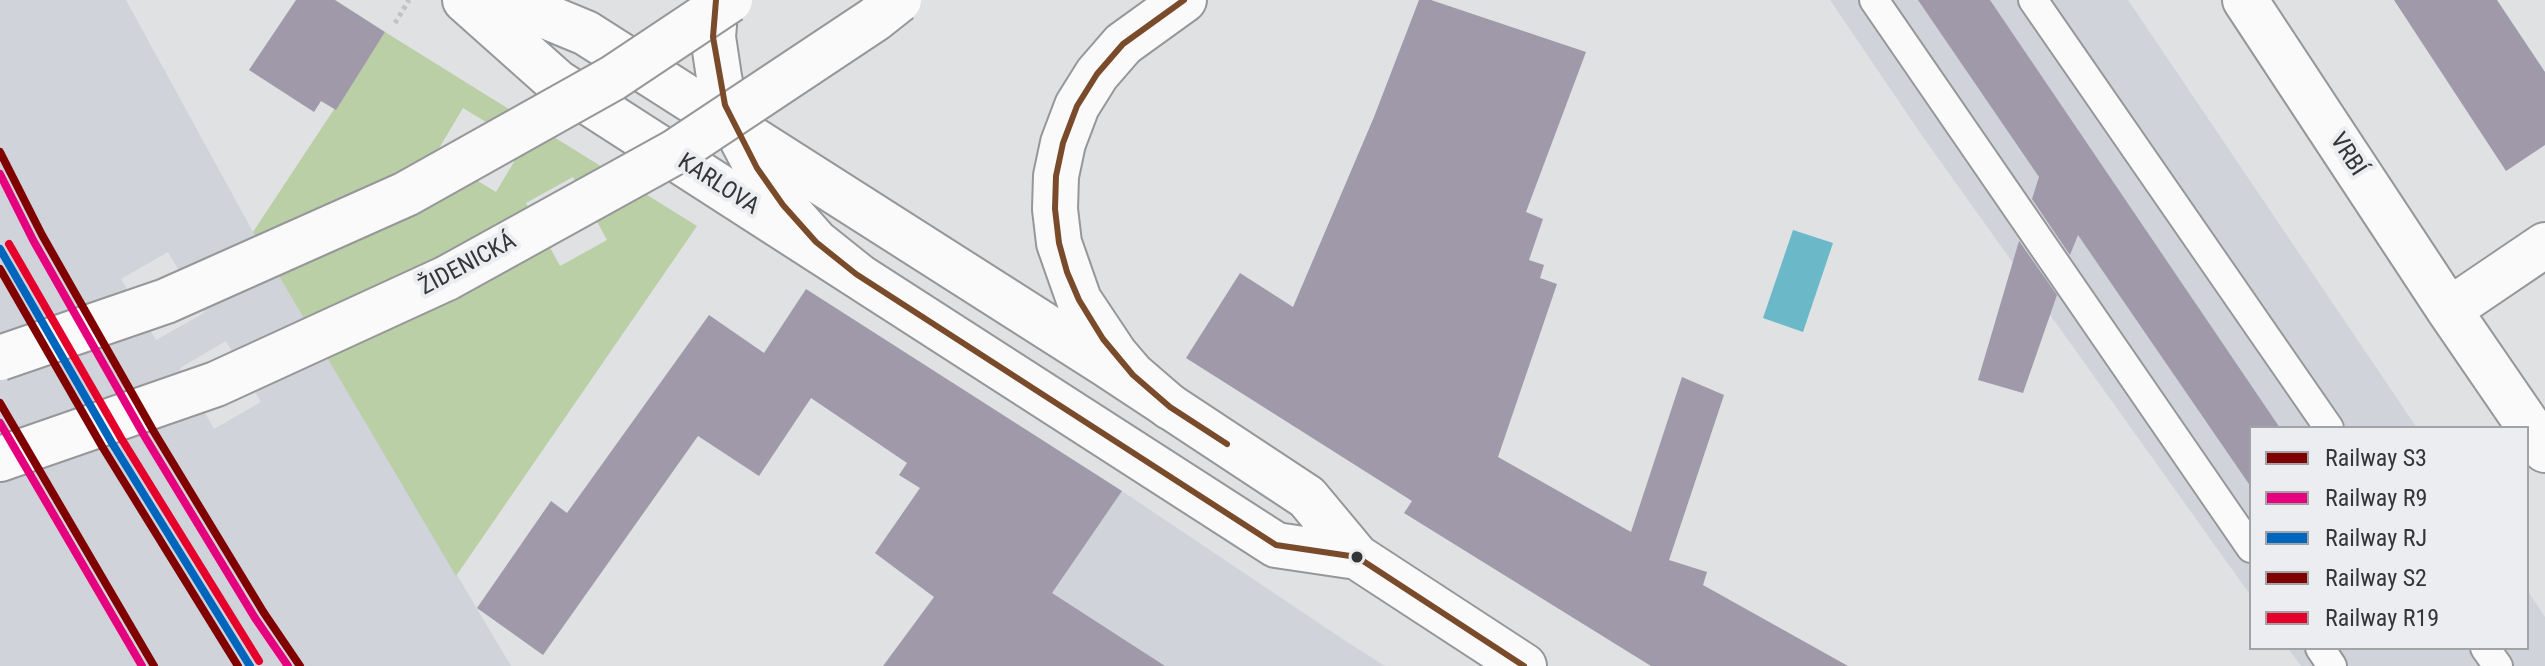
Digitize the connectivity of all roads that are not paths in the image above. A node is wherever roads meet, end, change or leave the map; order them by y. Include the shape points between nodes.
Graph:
1 (465, 0) edge
2 (506, 0) edge
3 (716, 0) edge
4 (730, 0) edge
5 (899, 0) edge
6 (1184, 0) edge
7 (1874, 0) edge
8 (2033, 0) edge
9 (2245, 0) edge
10 (737, 130) junction
11 (2545, 245) edge
12 (856, 274) junction
13 (2449, 310) junction
14 (0, 358) edge
15 (1170, 407) junction
16 (2328, 426) edge
17 (2529, 426) edge
18 (2529, 427) edge
19 (2545, 450) edge
20 (0, 459) edge
21 (2249, 545) edge
22 (1357, 557) junction
23 (1524, 666) edge

1 - 12 main road, KARLOVA via 557,82
2 - 10 main road, KARLOVA via 586,33
3 - 10 main road via 713,37 719,77
4 - 14 main road, bridge via 613,78 406,194 166,301
5 - 20 main road, ŽIDENICKÁ, bridge via 675,152 447,278 216,384
6 - 15 main road via 1123,44 1090,84 1063,143 1056,176 1059,243 1079,300 1115,354
7 - 21 lane
8 - 16 lane
9 - 13 main road, VRBÍ
10 - 12 main road via 783,205 816,242
10 - 15 main road, KARLOVA
11 - 13 main road
12 - 22 main road, KARLOVA via 1276,545
13 - 17 main road, VRBÍ
15 - 22 main road, KARLOVA via 1307,497
18 - 19 main road, VRBÍ
22 - 23 main road, KARLOVA

